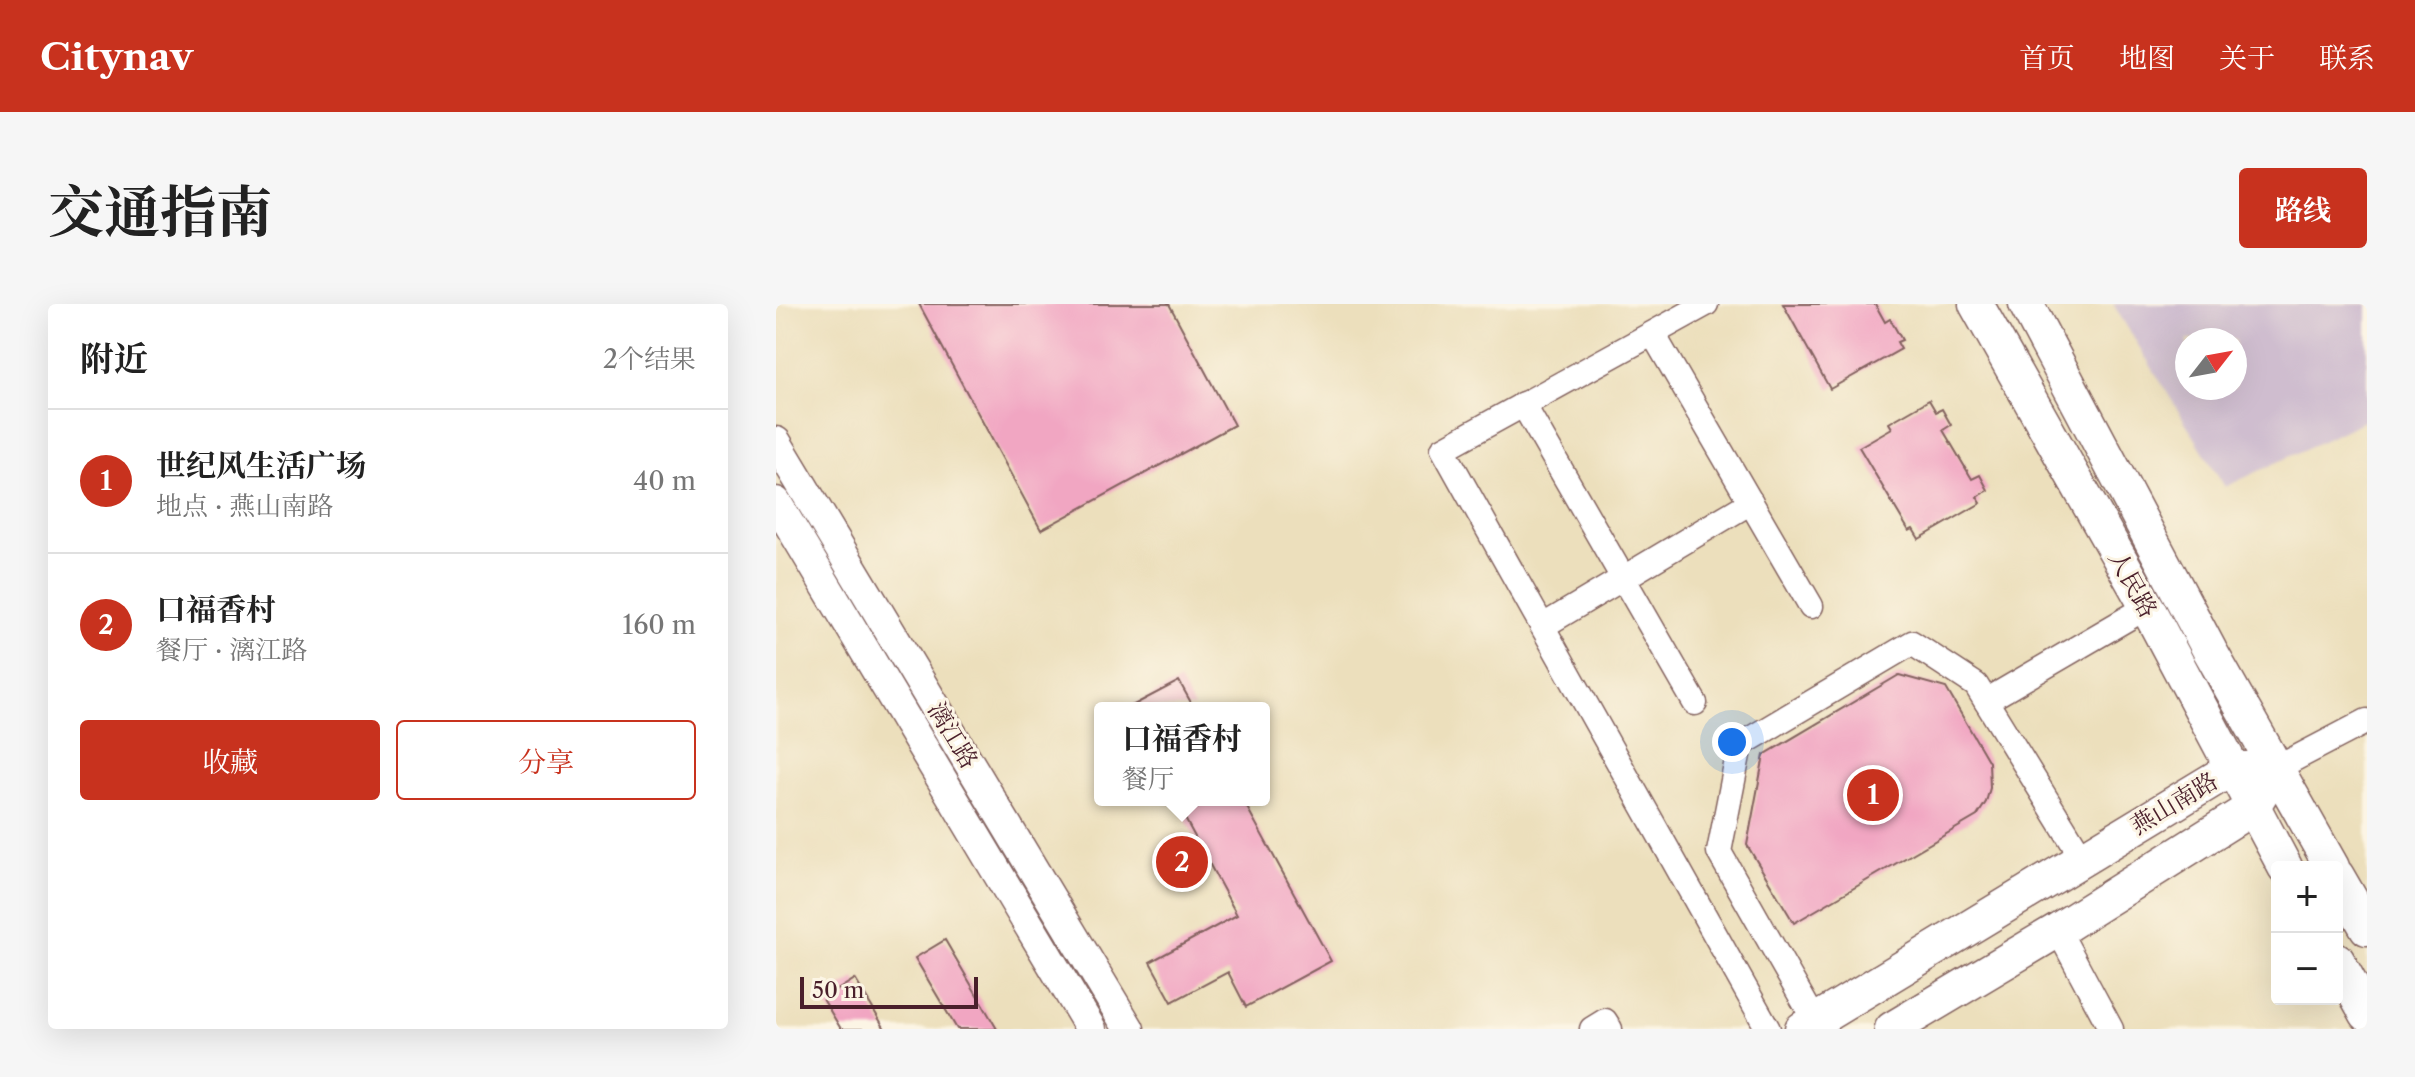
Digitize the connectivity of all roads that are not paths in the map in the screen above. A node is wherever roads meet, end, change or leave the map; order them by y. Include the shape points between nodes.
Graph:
1 (1706, 304) edge
2 (1976, 304) edge
3 (2026, 304) edge
4 (1653, 334) junction
5 (1523, 404) junction
6 (776, 442) edge
7 (776, 502) edge
8 (1751, 502) junction
9 (1623, 578) junction
10 (1811, 606) dead end
11 (2147, 607) junction
12 (1543, 626) junction
13 (1986, 701) junction
14 (1695, 703) dead end
15 (2367, 721) edge
16 (2231, 769) junction
17 (2275, 769) junction
18 (2252, 808) junction
19 (2083, 859) junction
20 (2282, 861) edge
21 (2329, 861) edge
22 (2343, 886) edge
23 (2367, 928) edge
24 (2058, 930) junction
25 (2343, 971) edge
26 (2367, 1014) edge
27 (1809, 1025) edge
28 (1091, 1029) edge
29 (1129, 1029) edge
30 (1592, 1029) edge
31 (1610, 1029) edge
32 (1768, 1029) edge
33 (1892, 1029) edge
34 (2111, 1029) edge

1 - 4 street
2 - 11 main road, 人民路
3 - 17 main road, 人民路
4 - 5 street
4 - 8 street
5 - 9 street
5 - 12 street via 1443,449
6 - 29 street, 漓江路
7 - 28 street, 漓江路
8 - 9 street
8 - 10 street
9 - 12 street
9 - 14 street
11 - 13 street
11 - 16 main road, 人民路
12 - 32 street
13 - 19 street
13 - 27 street via 1976,685 1912,643 1740,745 1719,852
15 - 17 street
16 - 17 main road, 燕山南路
16 - 18 main road, 人民路
16 - 19 main road, 燕山南路
17 - 18 main road, 燕山南路
17 - 21 main road, 人民路
18 - 20 main road, 人民路
18 - 24 main road, 燕山南路
19 - 27 main road, 燕山南路
22 - 23 main road
24 - 33 main road, 燕山南路
24 - 34 street
25 - 26 main road
30 - 31 street via 1605,1021

